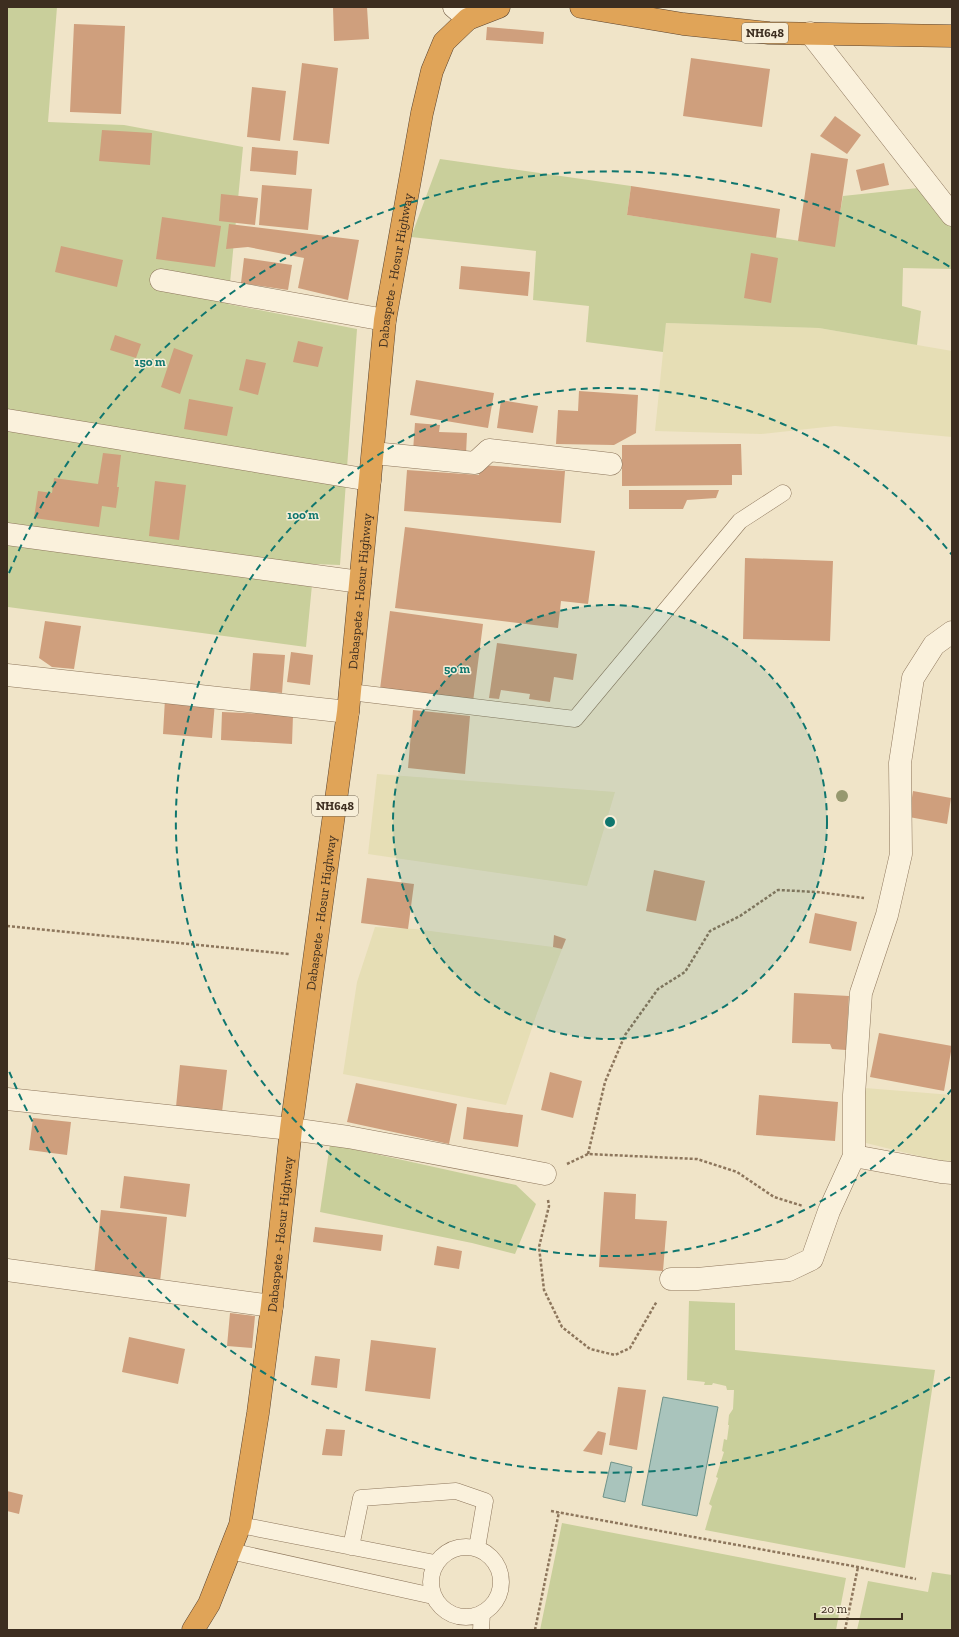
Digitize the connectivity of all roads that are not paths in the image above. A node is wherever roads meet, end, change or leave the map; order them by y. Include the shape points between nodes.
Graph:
1 (499, 7) edge
2 (580, 7) edge
3 (461, 13) edge
4 (810, 33) junction
5 (952, 36) edge
6 (952, 214) edge
7 (161, 280) dead end
8 (385, 320) junction
9 (7, 420) edge
10 (373, 453) junction
11 (611, 464) dead end
12 (370, 480) junction
13 (783, 494) dead end
14 (7, 534) edge
15 (360, 582) junction
16 (952, 632) edge
17 (7, 676) edge
18 (349, 702) junction
19 (7, 1099) edge
20 (291, 1129) junction
21 (854, 1156) junction
22 (952, 1173) edge
23 (545, 1174) road end
24 (7, 1270) edge
25 (671, 1279) road end
26 (272, 1306) junction
27 (240, 1524) junction
28 (351, 1547) junction
29 (477, 1548) junction
30 (230, 1551) junction
31 (435, 1563) junction
32 (433, 1596) junction
33 (482, 1613) junction
34 (458, 1623) edge
35 (193, 1630) edge
36 (481, 1630) edge

1 - 3 highway, Dabaspete - Hosur Highway / NH648
2 - 4 highway, NH648 via 683,24 769,33
3 - 8 highway, Dabaspete - Hosur Highway / NH648 via 444,42 432,71 422,113
4 - 5 highway, NH648
4 - 6 street
7 - 8 street
8 - 10 highway, Dabaspete - Hosur Highway / NH648
9 - 12 street
10 - 11 street via 475,463 489,450
10 - 12 highway, Dabaspete - Hosur Highway / NH648
12 - 15 highway, Dabaspete - Hosur Highway / NH648
13 - 18 lane via 740,521 575,719
14 - 15 street
15 - 18 highway, Dabaspete - Hosur Highway / NH648
16 - 21 street via 934,645 913,678 900,764 900,854 889,905 861,993 854,1096
17 - 18 street
18 - 20 highway, Dabaspete - Hosur Highway / NH648
19 - 20 street
20 - 23 street via 348,1137
20 - 26 highway, Dabaspete - Hosur Highway / NH648
21 - 22 street
21 - 25 street via 828,1214 812,1259 789,1270 697,1280
24 - 26 street
26 - 27 highway, Dabaspete - Hosur Highway / NH648
27 - 28 lane
27 - 30 highway, Dabaspete - Hosur Highway / NH648
28 - 29 lane via 361,1498 456,1491 485,1501
28 - 31 lane
29 - 31 lane via 454,1548 443,1554
29 - 33 lane via 488,1554 501,1574 498,1598
30 - 32 lane
30 - 35 highway, Dabaspete - Hosur Highway / NH648 via 209,1604
31 - 32 lane via 430,1586
32 - 34 lane
33 - 34 lane
33 - 36 lane

